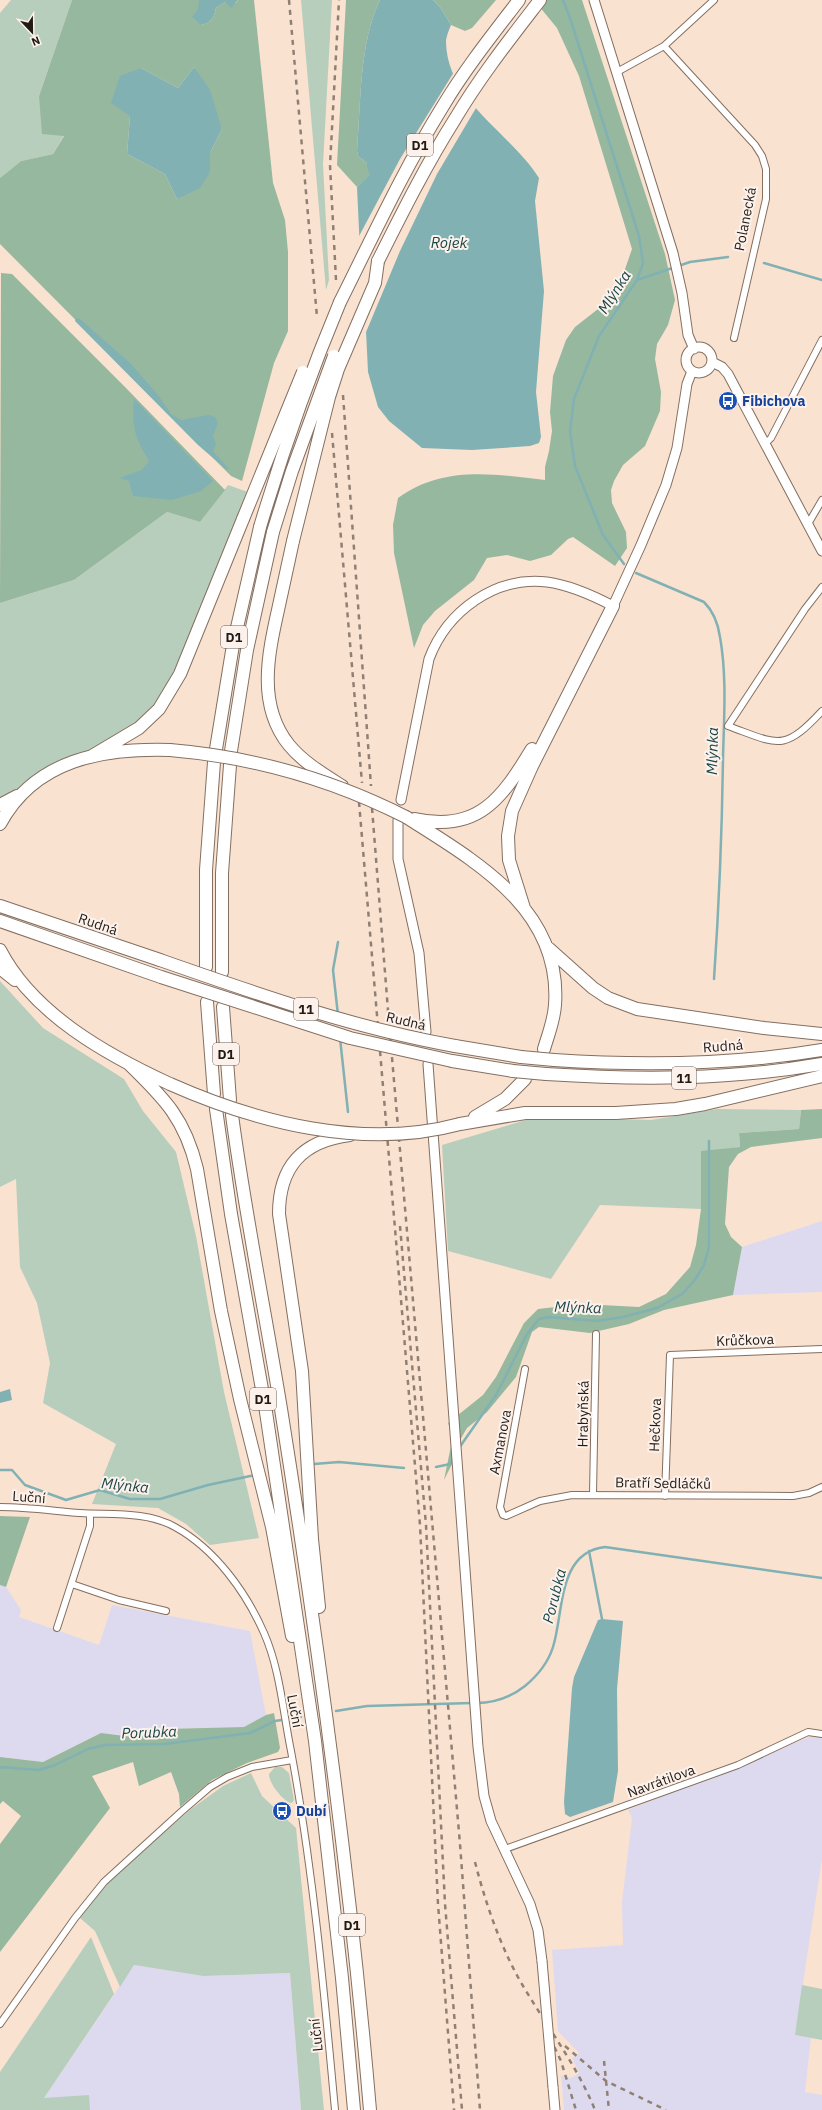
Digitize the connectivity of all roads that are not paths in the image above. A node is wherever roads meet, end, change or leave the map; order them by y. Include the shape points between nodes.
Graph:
1 (519, 0) edge
2 (540, 0) edge
3 (594, 0) edge
4 (714, 0) edge
5 (664, 46) junction
6 (617, 72) junction
7 (378, 261) junction
8 (340, 302) junction
9 (734, 338) dead end
10 (822, 340) edge
11 (694, 349) junction
12 (712, 362) junction
13 (692, 371) junction
14 (765, 444) junction
15 (822, 500) edge
16 (808, 524) junction
17 (822, 551) edge
18 (822, 587) edge
19 (613, 606) junction
20 (573, 682) junction
21 (822, 711) edge
22 (216, 749) dead end
23 (231, 751) dead end
24 (92, 756) junction
25 (214, 762) dead end
26 (230, 765) dead end
27 (344, 788) junction
28 (23, 793) junction
29 (401, 800) dead end
30 (0, 805) edge
31 (402, 818) junction
32 (0, 824) edge
33 (428, 826) junction
34 (0, 906) edge
35 (524, 908) junction
36 (0, 921) edge
37 (546, 945) junction
38 (0, 950) edge
39 (206, 967) dead end
40 (0, 968) edge
41 (222, 972) dead end
42 (33, 994) junction
43 (207, 1002) dead end
44 (223, 1007) dead end
45 (426, 1032) dead end
46 (822, 1034) edge
47 (544, 1049) dead end
48 (822, 1050) edge
49 (129, 1064) junction
50 (428, 1064) dead end
51 (822, 1064) edge
52 (822, 1076) edge
53 (525, 1079) dead end
54 (214, 1094) dead end
55 (230, 1100) dead end
56 (216, 1109) dead end
57 (232, 1115) dead end
58 (460, 1124) junction
59 (361, 1133) junction
60 (596, 1334) dead end
61 (822, 1349) edge
62 (670, 1355) joint
63 (526, 1369) dead end
64 (822, 1487) edge
65 (593, 1494) junction
66 (665, 1496) junction
67 (0, 1507) edge
68 (90, 1514) junction
69 (506, 1516) joint
70 (72, 1584) junction
71 (166, 1611) dead end
72 (57, 1628) dead end
73 (322, 1686) junction
74 (307, 1689) junction
75 (822, 1734) edge
76 (292, 1760) junction
77 (505, 1849) junction
78 (0, 2024) edge
79 (335, 2110) edge
80 (354, 2110) edge
81 (370, 2110) edge
82 (555, 2110) edge

1 - 8 highway, D1 via 443,104 409,163
2 - 7 highway, D1 via 497,55 455,118 422,174
3 - 6 street
4 - 5 street
5 - 6 street
5 - 9 street, Polanecká via 755,145 766,169 766,199
6 - 11 street via 673,253 688,335
7 - 23 highway, D1, bridge via 330,364 273,532 247,650
7 - 27 highway, bridge via 375,283 338,369 329,397 293,541 267,675 271,708 277,726 296,753
8 - 22 highway, D1, bridge via 290,430 260,527 233,645
8 - 24 highway, bridge via 325,320 180,674 160,709 139,728
10 - 14 street via 771,438
11 - 12 street via 706,350
11 - 13 street via 686,360
12 - 13 street via 704,372
12 - 14 street via 722,367 730,377
13 - 19 street via 687,384 677,448 666,485
14 - 16 street
15 - 16 street
16 - 17 street
18 - 21 street via 728,726 771,741 788,741
19 - 20 highway
19 - 29 street via 569,587 535,582 497,589 464,608 442,633 429,659
20 - 33 highway via 507,788 493,804 464,820
20 - 35 highway via 521,788 510,824 509,860
24 - 27 highway, bridge via 125,750 170,750 214,755 266,765
24 - 28 highway via 69,763 48,774
25 - 39 highway via 206,870
26 - 41 highway via 222,873
27 - 31 highway, bridge
28 - 30 highway
28 - 32 highway
31 - 33 highway
31 - 45 street via 398,859 419,953
33 - 35 highway via 487,871
34 - 48 highway, Rudná / 11, bridge via 353,1024 455,1046 521,1057 623,1064 761,1058
35 - 37 highway
36 - 51 highway, 11, bridge via 161,977 350,1038 452,1061 513,1071 644,1079 746,1074
37 - 46 highway via 593,988 608,998 637,1009
37 - 47 highway via 554,977 555,1006
38 - 42 highway
40 - 42 highway
42 - 49 highway via 84,1037
43 - 54 highway, D1
44 - 55 highway, D1
49 - 59 highway, bridge via 170,1084 250,1114 311,1127
49 - 74 highway via 161,1096 178,1118 193,1150 221,1311 280,1563 295,1658
50 - 77 street via 476,1717 484,1796 492,1822
52 - 58 highway via 676,1109 646,1112 525,1113
53 - 58 highway via 493,1107
56 - 74 highway, D1 via 231,1214 266,1412
57 - 73 highway, D1 via 281,1407
58 - 59 highway, bridge via 404,1134
59 - 73 highway, bridge via 344,1135 312,1147 294,1160 280,1188 279,1214 302,1371 312,1539 321,1622
60 - 65 street, Hrabyňská
61 - 62 street, Krůčkova
62 - 66 street, Hečkova
63 - 69 street, Axmanova via 500,1507 501,1513
64 - 66 street, Bratří Sedláčků via 793,1496
65 - 66 street, Bratří Sedláčků
65 - 69 street, Bratří Sedláčků via 546,1499
67 - 68 street, Luční
68 - 70 street via 90,1526
68 - 76 street, Luční via 160,1519 187,1534 226,1572 252,1607 265,1634 274,1664
70 - 71 street via 119,1600
70 - 72 street
73 - 81 highway, D1 via 360,1994
74 - 80 highway, D1 via 342,1978
75 - 77 street, Navrátilova via 808,1732 738,1765
76 - 78 street via 252,1767 233,1775 210,1787 181,1812 104,1882 75,1918
76 - 79 street, Luční via 308,1858
77 - 82 street, bridge via 530,1904 538,1930

